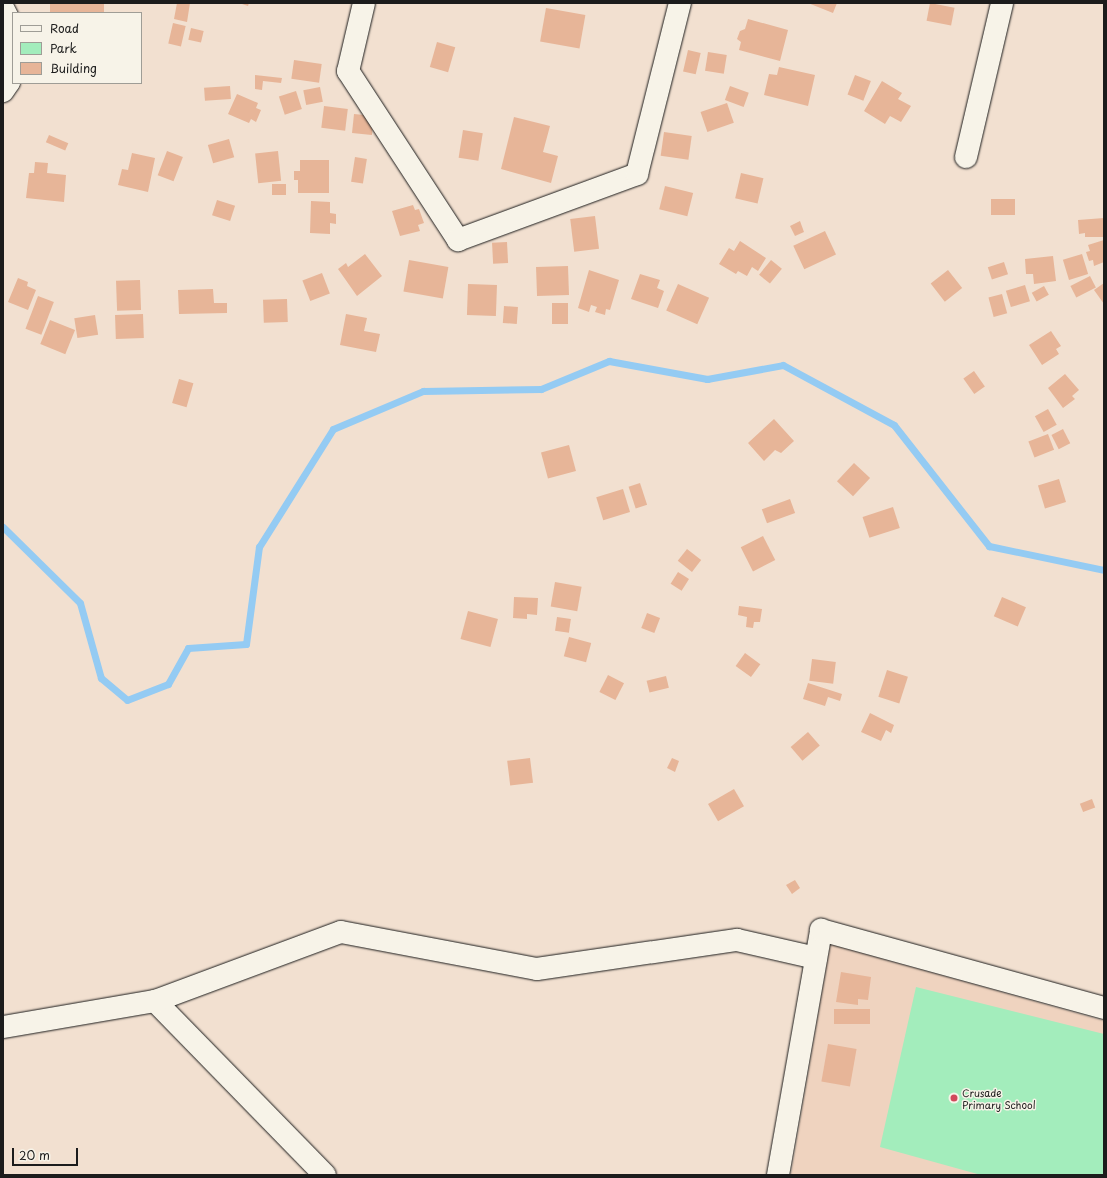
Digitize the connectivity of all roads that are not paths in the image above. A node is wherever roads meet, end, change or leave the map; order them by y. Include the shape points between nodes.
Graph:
1 (364, 3) edge
2 (680, 3) edge
3 (1002, 3) edge
4 (3, 8) edge
5 (3, 91) edge
6 (966, 157) dead end
7 (816, 958) junction
8 (155, 1001) junction
9 (1104, 1008) edge
10 (3, 1027) edge
11 (325, 1175) edge
12 (778, 1175) edge

1 - 2 street via 348,71 458,240 637,174
3 - 6 street
4 - 5 street via 10,22 9,82
7 - 8 street via 737,940 537,969 341,932
7 - 9 street via 821,930
7 - 12 street
8 - 10 street
8 - 11 street

